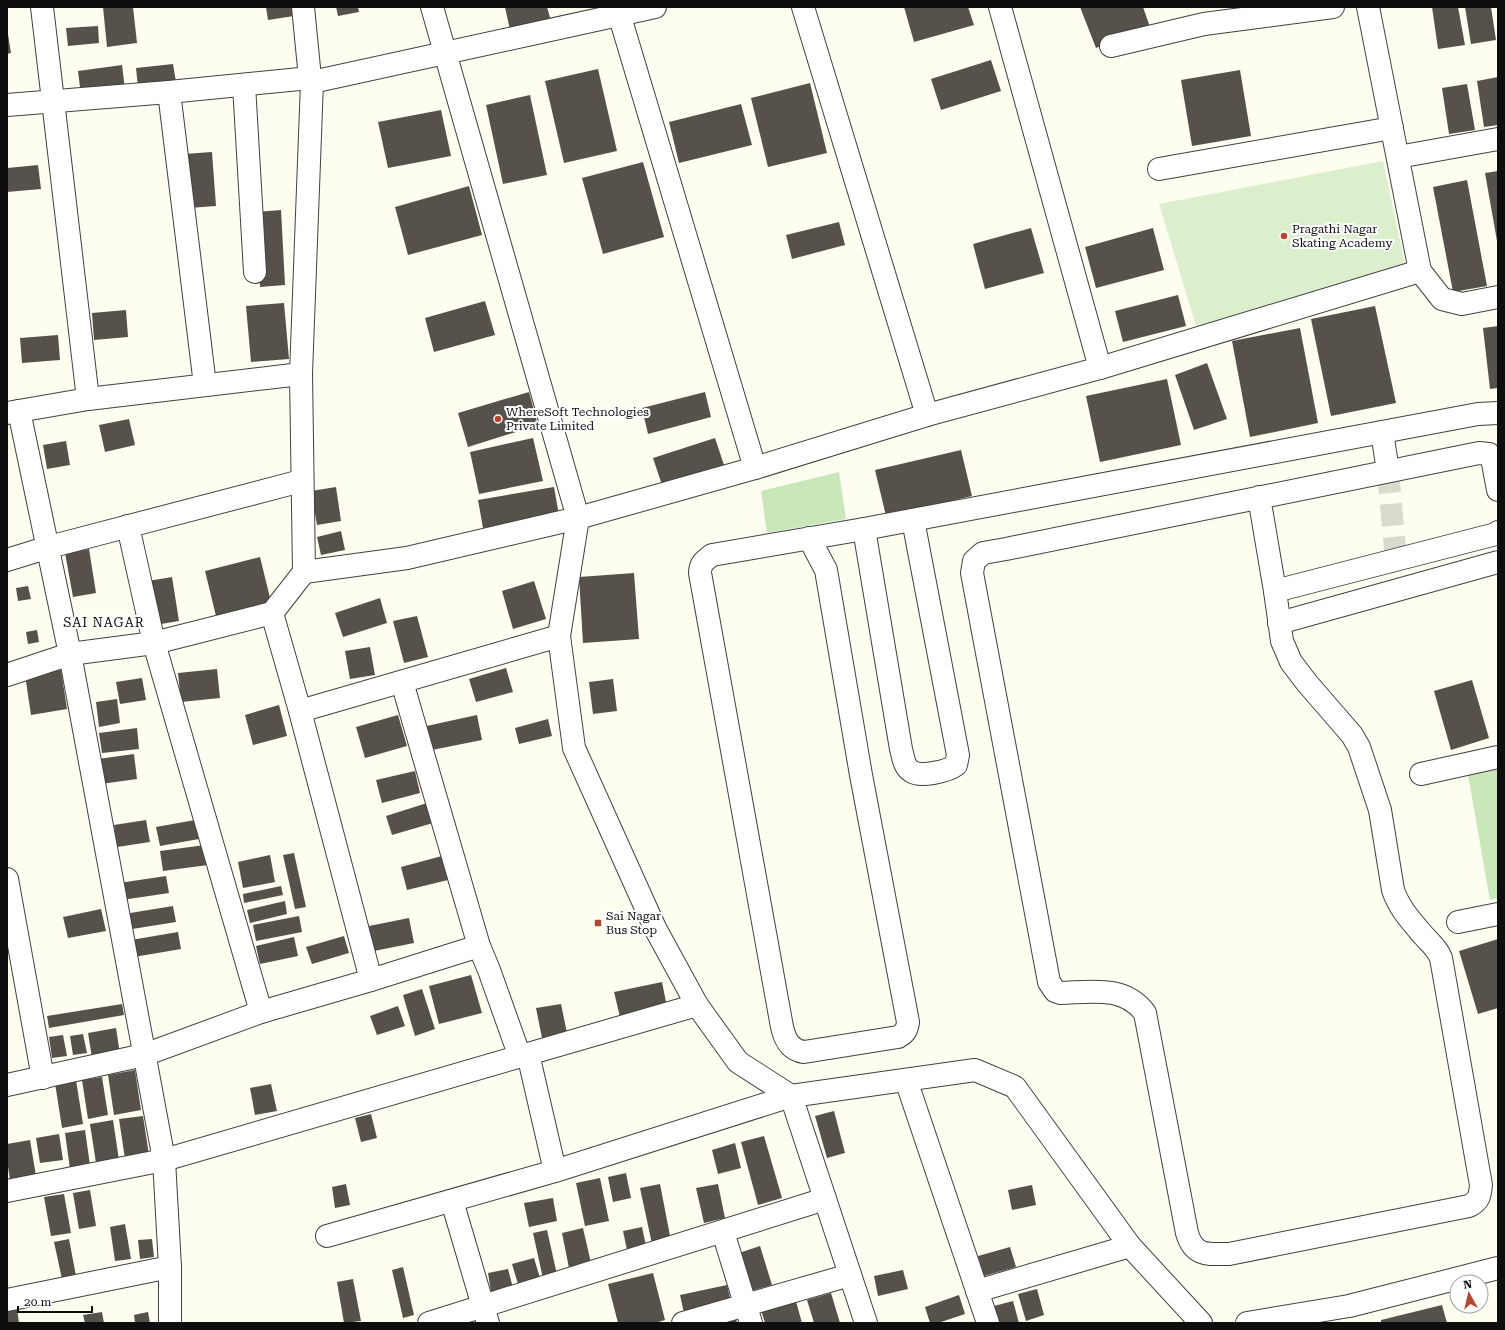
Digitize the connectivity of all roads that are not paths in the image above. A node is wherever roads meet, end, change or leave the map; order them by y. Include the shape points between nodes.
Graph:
1 (42, 7) edge
2 (303, 7) edge
3 (432, 7) edge
4 (655, 7) edge
5 (803, 7) edge
6 (1000, 7) edge
7 (1333, 7) edge
8 (1368, 7) edge
9 (618, 11) edge
10 (1111, 46) dead end
11 (445, 53) junction
12 (311, 80) junction
13 (244, 85) junction
14 (169, 92) junction
15 (54, 101) junction
16 (7, 105) edge
17 (1392, 128) junction
18 (1498, 139) edge
19 (1398, 157) junction
20 (1159, 169) dead end
21 (1420, 271) junction
22 (255, 272) dead end
23 (1498, 297) edge
24 (1100, 368) junction
25 (300, 374) junction
26 (206, 385) junction
27 (88, 398) junction
28 (13, 412) edge
29 (1498, 413) edge
30 (926, 415) junction
31 (1382, 432) junction
32 (755, 468) junction
33 (1388, 471) junction
34 (301, 481) junction
35 (1498, 490) edge
36 (1259, 497) junction
37 (578, 518) junction
38 (913, 520) junction
39 (128, 526) junction
40 (864, 529) junction
41 (1498, 532) edge
42 (816, 537) junction
43 (48, 547) junction
44 (7, 560) edge
45 (1396, 560) junction
46 (1498, 562) edge
47 (304, 572) junction
48 (1404, 589) junction
49 (1275, 591) junction
50 (272, 614) junction
51 (1280, 623) junction
52 (559, 636) junction
53 (154, 643) junction
54 (70, 654) junction
55 (7, 675) edge
56 (402, 682) junction
57 (300, 711) junction
58 (1498, 757) edge
59 (1421, 774) dead end
60 (7, 878) edge
61 (1498, 914) edge
62 (1458, 922) dead end
63 (479, 946) junction
64 (370, 980) junction
65 (697, 1005) junction
66 (261, 1012) junction
67 (144, 1055) junction
68 (524, 1056) junction
69 (43, 1078) junction
70 (906, 1080) junction
71 (7, 1084) edge
72 (791, 1096) junction
73 (164, 1160) junction
74 (555, 1171) junction
75 (7, 1191) edge
76 (825, 1199) junction
77 (452, 1201) junction
78 (723, 1232) junction
79 (327, 1236) dead end
80 (1130, 1246) junction
81 (170, 1267) junction
82 (1498, 1268) edge
83 (850, 1275) junction
84 (977, 1291) junction
85 (7, 1300) edge
86 (748, 1314) edge
87 (1351, 1314) edge
88 (485, 1315) edge
89 (170, 1323) edge
90 (429, 1323) edge
91 (682, 1323) edge
92 (866, 1323) edge
93 (988, 1323) edge
94 (1201, 1323) edge
95 (1247, 1323) edge

1 - 15 street
2 - 12 street
3 - 11 street
4 - 9 street
5 - 30 street
6 - 24 street
7 - 10 street via 1204,24
8 - 17 street
9 - 11 street
9 - 32 street
11 - 12 street
11 - 37 street
12 - 13 street
12 - 25 street
13 - 14 street
13 - 22 street
14 - 15 street
14 - 26 street
15 - 16 street
15 - 27 street
17 - 19 street
17 - 20 street
18 - 19 street
19 - 21 street
21 - 23 street via 1442,299 1462,304
21 - 24 street
24 - 30 street
25 - 26 street
25 - 34 street
26 - 27 street
27 - 28 street
28 - 43 street
29 - 31 street via 1478,414
30 - 32 street
31 - 33 street
31 - 38 street
32 - 37 street
33 - 35 street via 1484,452 1492,458
33 - 36 street
34 - 39 street
34 - 47 street
36 - 49 street
36 - 51 street via 984,553 974,561 972,567 1048,982 1055,991 1061,993 1112,992 1136,1003 1145,1013 1188,1238 1200,1252 1209,1254 1229,1254 1469,1206 1476,1203 1480,1196 1481,1185 1441,958 1438,950 1404,914 1393,890 1380,810 1359,747 1352,735 1291,662 1282,641
37 - 47 street via 407,558
37 - 52 street
38 - 40 street
38 - 40 street via 958,755 956,765 941,771 918,774 911,772 904,761
39 - 43 street
39 - 53 street
40 - 42 street
41 - 45 street
42 - 42 street via 712,556 700,565 784,1037 792,1048 804,1052 898,1037 904,1034 908,1022 861,775 826,570
43 - 44 street
43 - 54 street
45 - 48 street
45 - 49 street
46 - 48 street
47 - 50 street
48 - 51 street
49 - 51 street
50 - 53 street
50 - 57 street
52 - 56 street
52 - 65 street via 574,748 655,928
53 - 54 street
53 - 66 street
54 - 55 street
54 - 67 street
56 - 57 street
56 - 63 street
57 - 64 street
58 - 59 street
60 - 69 street
61 - 62 street
63 - 64 street
63 - 68 street
64 - 66 street
65 - 68 street
65 - 72 street via 738,1062
66 - 67 street
67 - 69 street
67 - 73 street
68 - 73 street
68 - 74 street
69 - 71 street
70 - 72 street
70 - 80 street via 976,1070 1015,1087
70 - 84 street
72 - 74 street
72 - 76 street
73 - 75 street
73 - 81 street
74 - 77 street
76 - 78 street
76 - 83 street
77 - 79 street
77 - 88 street
78 - 86 street
78 - 88 street
80 - 84 street
80 - 94 street
81 - 85 street
81 - 89 street
82 - 87 street
83 - 86 street
83 - 92 street
84 - 93 street
86 - 91 street
87 - 95 street
88 - 90 street

